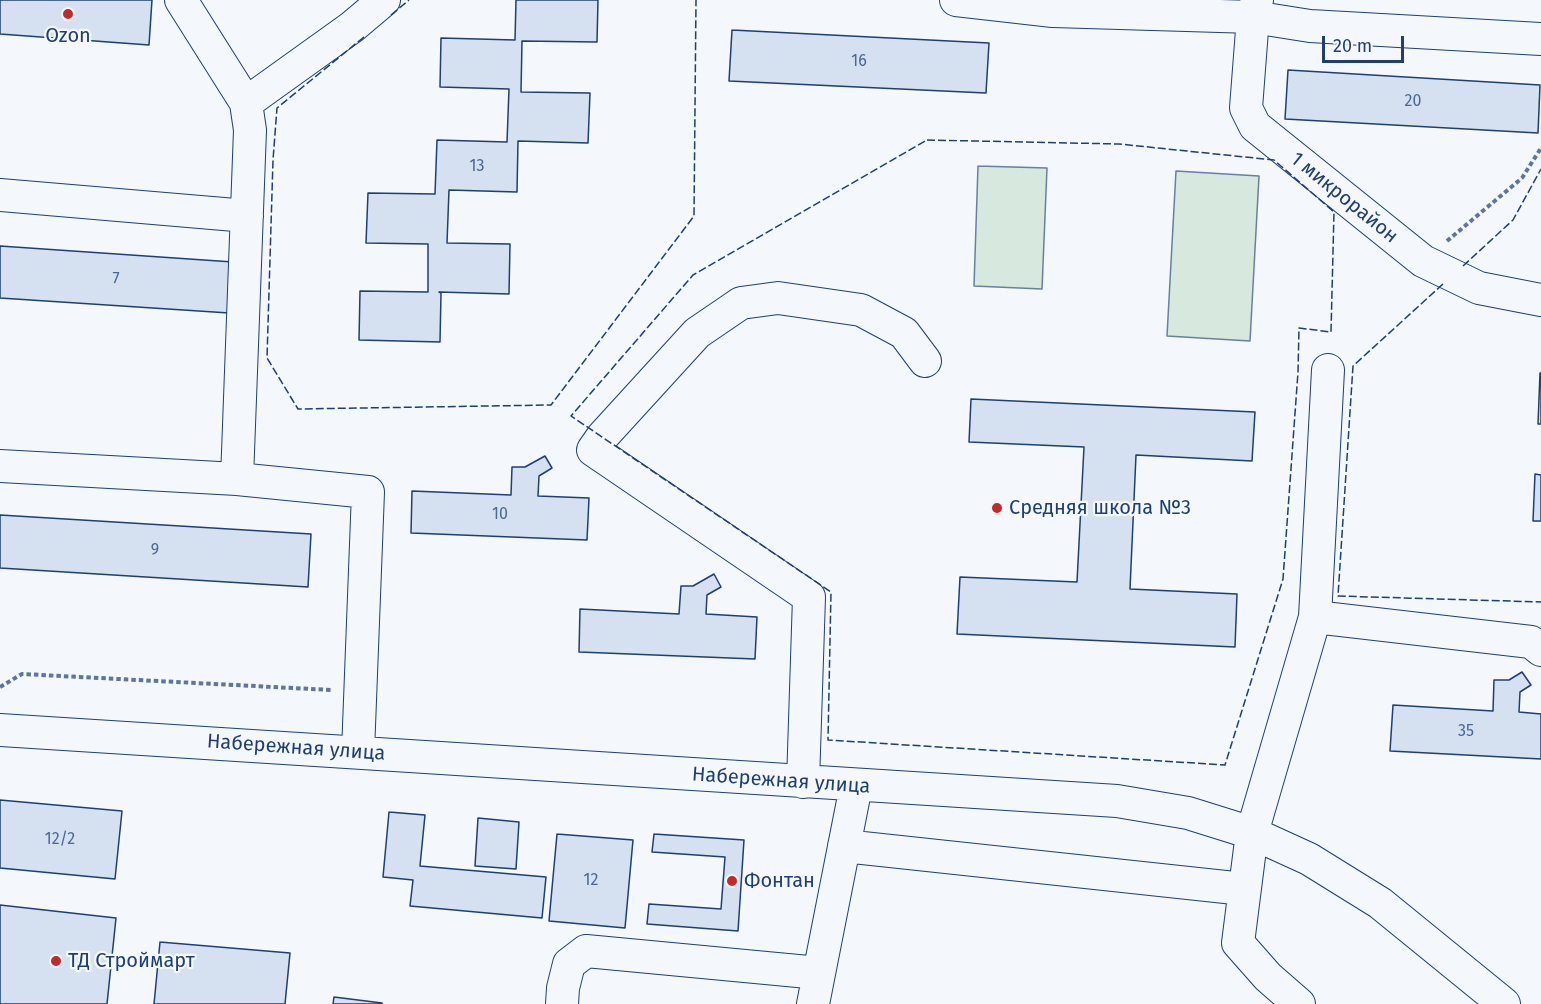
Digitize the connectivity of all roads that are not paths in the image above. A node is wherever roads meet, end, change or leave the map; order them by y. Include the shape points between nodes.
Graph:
1 (181, 0) edge
2 (384, 0) edge
3 (956, 0) edge
4 (1053, 5) edge
5 (1255, 9) edge
6 (1541, 39) edge
7 (246, 103) junction
8 (0, 195) edge
9 (247, 216) junction
10 (1541, 300) edge
11 (925, 362) dead end
12 (1328, 370) dead end
13 (0, 466) edge
14 (237, 479) junction
15 (1315, 617) junction
16 (1541, 650) edge
17 (0, 730) edge
18 (358, 752) junction
19 (803, 782) junction
20 (856, 786) junction
21 (1252, 833) junction
22 (844, 846) junction
23 (1244, 889) junction
24 (810, 993) edge
25 (562, 1004) edge
26 (1299, 1004) edge
27 (1504, 1004) edge

1 - 7 street
2 - 7 street
3 - 4 street
4 - 5 street
5 - 6 street via 1310,26
5 - 10 street, 1 микрорайон via 1246,108 1255,126 1423,261 1479,288
7 - 9 street via 250,129
8 - 9 street
9 - 14 street
11 - 19 street via 904,333 861,310 778,298 741,303 697,333 593,450 809,597
12 - 15 street
13 - 14 street
14 - 18 street via 368,492
15 - 16 street via 1531,642
15 - 21 street
17 - 18 street, Набережная улица
18 - 19 street, Набережная улица
19 - 20 street, Набережная улица
20 - 21 street, Набережная улица via 1117,801 1188,813
20 - 22 street
21 - 23 street
21 - 27 street, Набережная улица via 1309,859 1380,903
22 - 23 street
22 - 24 street
23 - 26 street via 1238,943
24 - 25 street via 586,951 569,964

